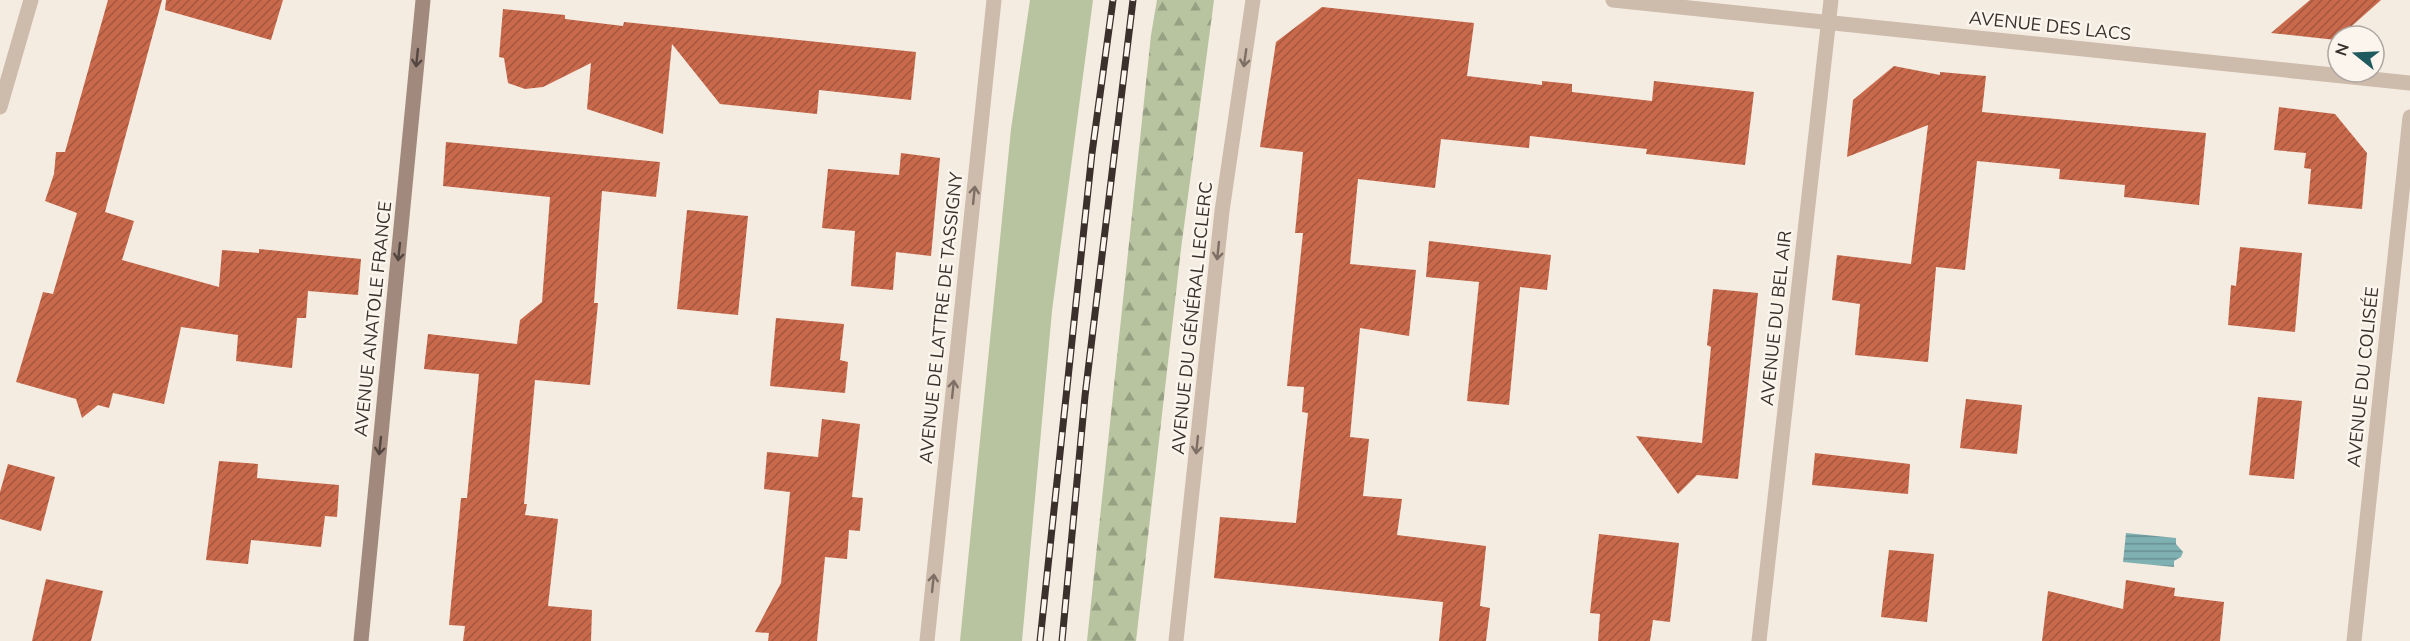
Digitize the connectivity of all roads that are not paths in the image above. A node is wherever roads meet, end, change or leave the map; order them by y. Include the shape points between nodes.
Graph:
1 (31, 0) edge
2 (423, 0) edge
3 (994, 0) edge
4 (1253, 0) edge
5 (1613, 0) edge
6 (1831, 0) edge
7 (1828, 23) junction
8 (2410, 84) edge
9 (0, 107) edge
10 (2410, 117) edge
11 (361, 641) edge
12 (927, 641) edge
13 (1176, 641) edge
14 (1759, 641) edge
15 (2354, 641) edge

1 - 9 street
2 -> 11 street, AVENUE ANATOLE FRANCE
12 -> 3 street, AVENUE DE LATTRE DE TASSIGNY
4 -> 13 street, AVENUE DU GÉNÉRAL LECLERC via 1222,211
5 - 7 street, AVENUE DES LACS
6 - 7 street, AVENUE DU BEL AIR
7 - 8 street, AVENUE DES LACS
7 - 14 street, AVENUE DU BEL AIR
10 - 15 street, AVENUE DU COLISÉE

